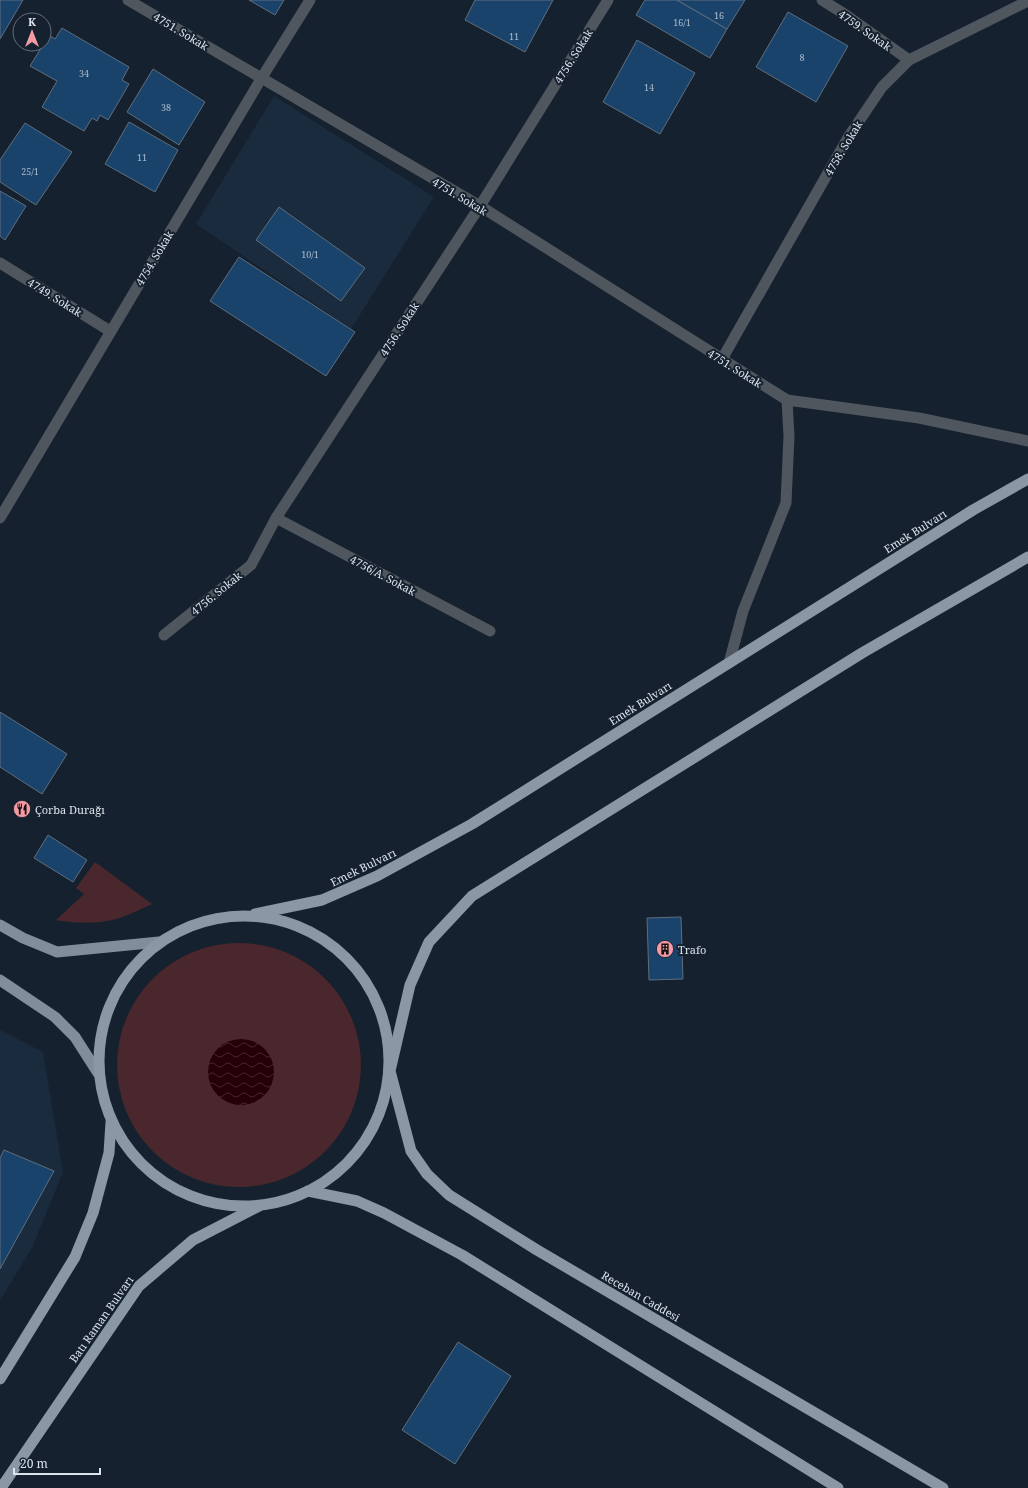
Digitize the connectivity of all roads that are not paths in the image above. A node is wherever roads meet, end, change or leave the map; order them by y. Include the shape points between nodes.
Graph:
1 (128, 0) edge
2 (310, 0) edge
3 (608, 0) edge
4 (822, 0) edge
5 (1028, 1) edge
6 (909, 60) junction
7 (261, 79) junction
8 (480, 206) junction
9 (0, 263) edge
10 (110, 331) junction
11 (722, 359) junction
12 (787, 400) junction
13 (1028, 441) edge
14 (1028, 479) edge
15 (0, 518) edge
16 (276, 518) junction
17 (1028, 557) edge
18 (490, 631) dead end
19 (164, 635) dead end
20 (729, 663) junction
21 (251, 915) junction
22 (0, 925) edge
23 (159, 942) junction
24 (0, 980) edge
25 (390, 1071) junction
26 (98, 1073) junction
27 (111, 1122) junction
28 (308, 1191) junction
29 (260, 1206) junction
30 (0, 1379) edge
31 (1, 1488) edge
32 (838, 1488) edge
33 (943, 1488) edge

1 - 7 street, 4751. Sokak
2 - 7 street, 4754. Sokak
3 - 8 street, 4756. Sokak
4 - 6 street, 4759. Sokak
5 - 6 street, 4758. Sokak
6 - 11 street, 4758. Sokak via 882,87 849,136
7 - 8 street, 4751. Sokak
7 - 10 street, 4754. Sokak
8 - 11 street, 4751. Sokak
8 - 16 street, 4756. Sokak
9 - 10 street, 4749. Sokak
10 - 15 street, 4754. Sokak
11 - 12 street, 4751. Sokak
12 - 13 street via 919,418
12 - 20 street via 789,436 786,503 744,611
14 - 20 highway, Emek Bulvarı via 973,510
16 - 18 street, 4756/A. Sokak
16 - 19 street, 4756. Sokak via 251,565
17 - 25 highway via 862,653 472,896 430,942 410,985
20 - 21 highway, Emek Bulvarı via 472,824 378,876 322,900
21 - 23 highway via 205,920
21 - 25 highway via 297,924 336,948 367,982 386,1025
22 - 23 main road via 57,952
23 - 26 highway via 123,978 102,1023
24 - 26 main road via 55,1017 75,1037
25 - 28 highway via 378,1120 349,1162
25 - 33 highway, Receban Caddesi via 410,1151 427,1174 449,1194 537,1250
26 - 27 highway
27 - 29 highway via 136,1160 172,1188 215,1204
27 - 30 highway via 109,1153 93,1213 75,1257
28 - 29 highway
28 - 32 highway via 357,1201 462,1255
29 - 31 highway, Batı Raman Bulvarı via 193,1240 139,1286

